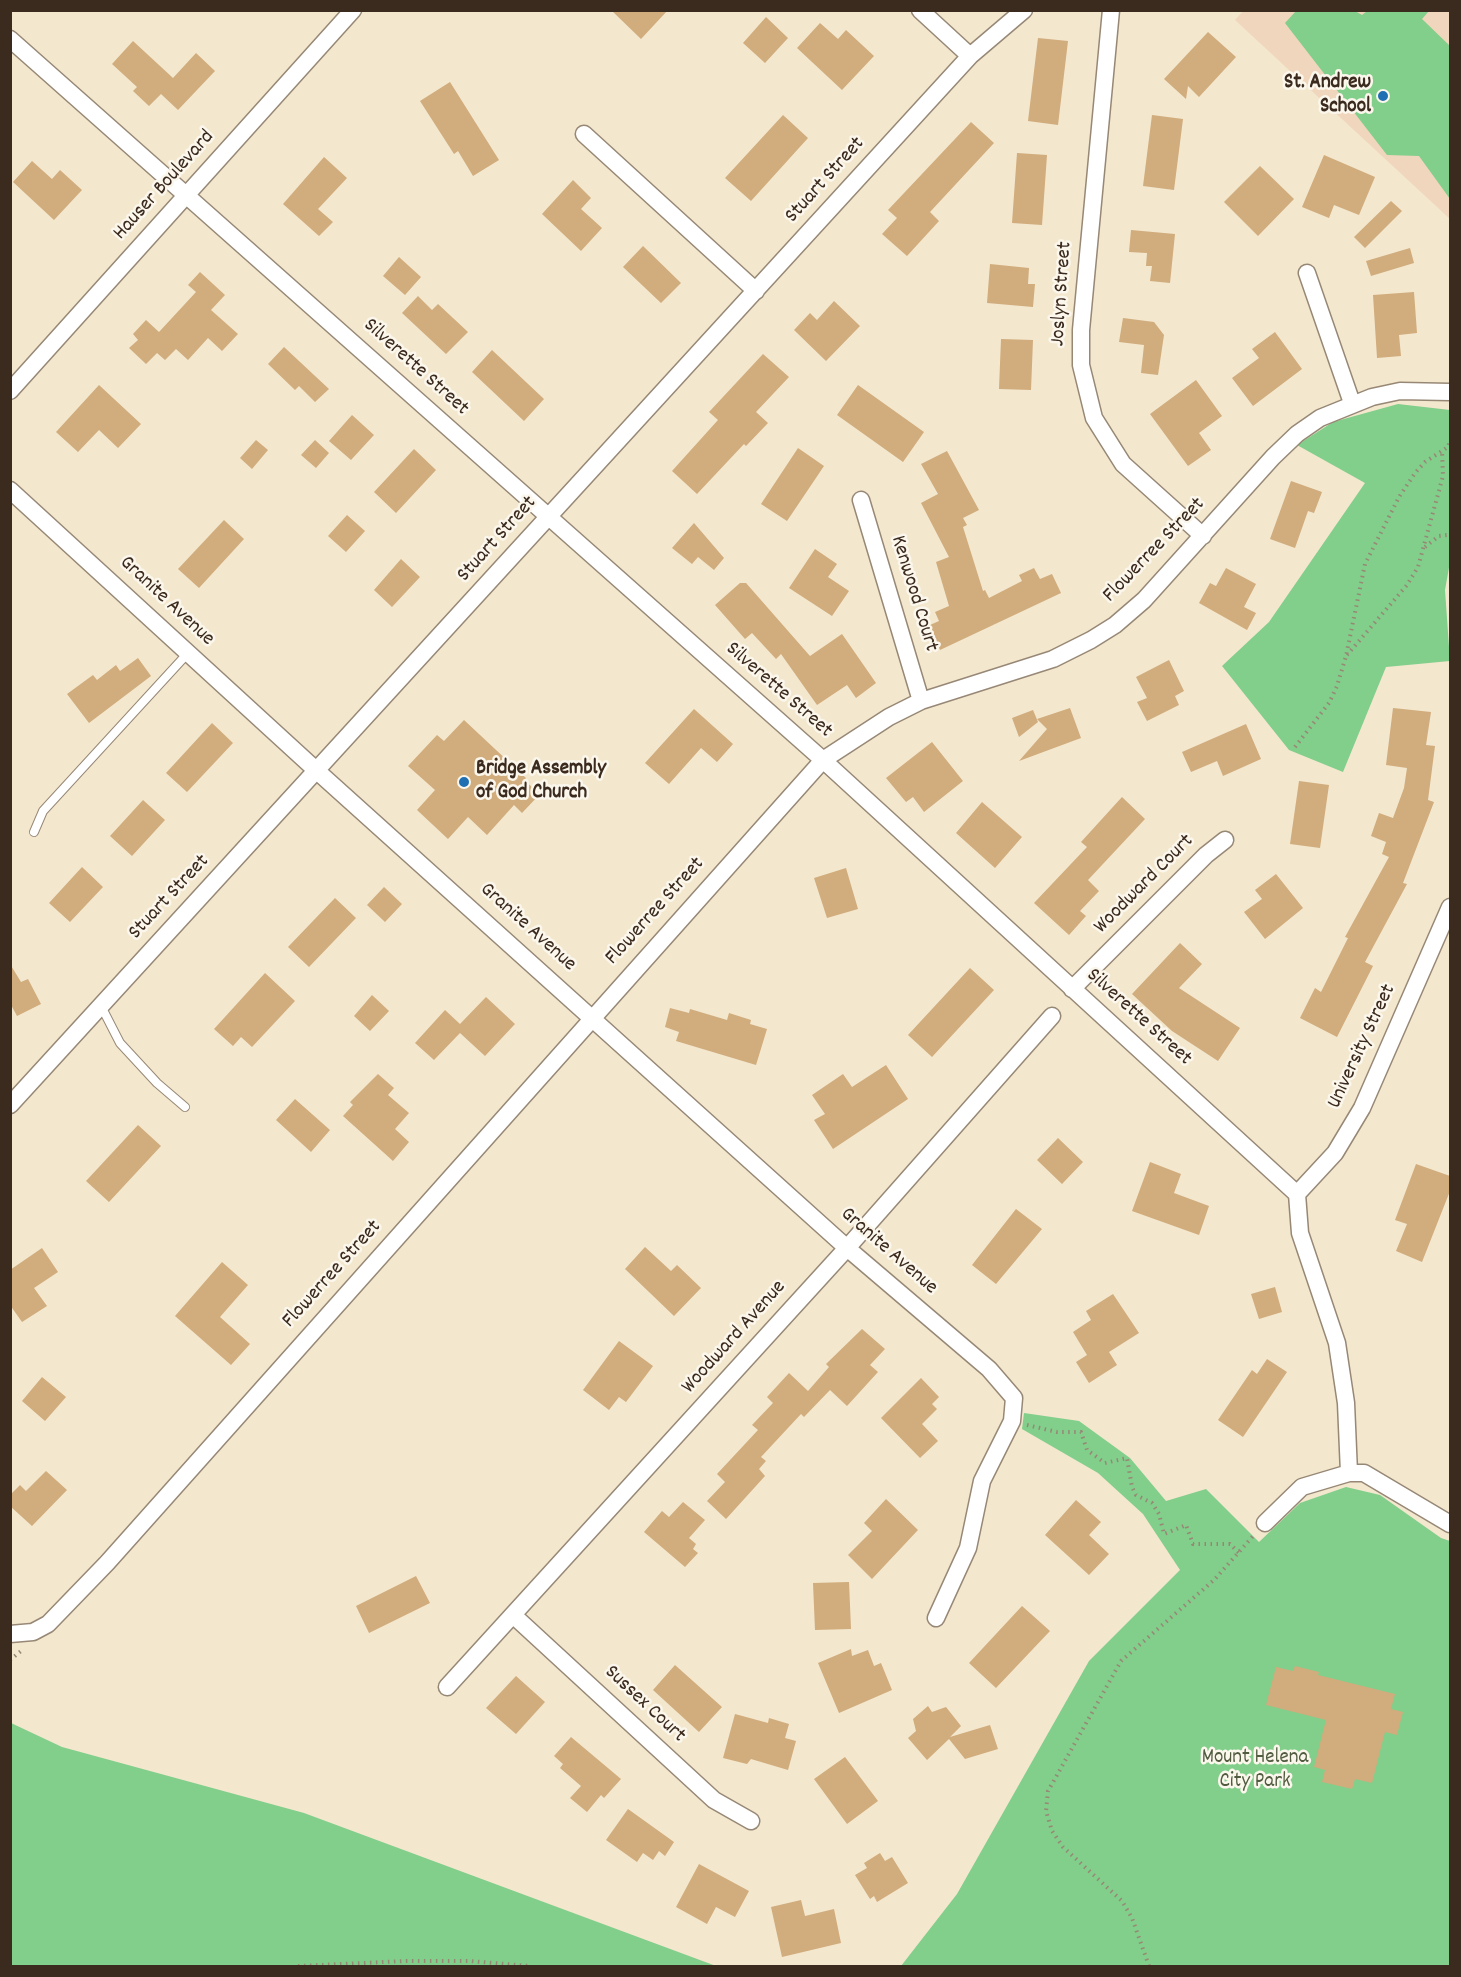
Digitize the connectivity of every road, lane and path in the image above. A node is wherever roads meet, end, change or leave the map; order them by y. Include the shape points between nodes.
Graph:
1 (353, 10) edge
2 (920, 10) edge
3 (1024, 10) edge
4 (1111, 10) edge
5 (10, 39) edge
6 (970, 56) junction
7 (584, 134) dead end
8 (186, 197) junction
9 (1307, 273) dead end
10 (756, 291) junction
11 (10, 391) edge
12 (1450, 392) edge
13 (1352, 403) junction
14 (1450, 441) edge
15 (1442, 450) junction
16 (10, 490) edge
17 (861, 500) dead end
18 (549, 518) junction
19 (1447, 535) dead end
20 (1203, 536) junction
21 (1424, 547) junction
22 (188, 653) junction
23 (1346, 656) junction
24 (921, 702) junction
25 (1295, 747) dead end
26 (823, 760) junction
27 (317, 771) junction
28 (34, 832) dead end
29 (1225, 840) dead end
30 (1450, 907) edge
31 (1072, 989) junction
32 (101, 1006) junction
33 (593, 1016) junction
34 (1052, 1016) dead end
35 (10, 1105) edge
36 (185, 1107) dead end
37 (1297, 1194) junction
38 (847, 1248) junction
39 (1012, 1421) junction
40 (1349, 1473) junction
41 (1264, 1523) joint
42 (1450, 1524) edge
43 (1239, 1553) junction
44 (513, 1615) junction
45 (936, 1618) dead end
46 (10, 1634) edge
47 (447, 1687) dead end
48 (751, 1821) dead end
49 (298, 1966) edge
50 (529, 1966) edge
51 (1149, 1966) edge

1 - 8 street, Hauser Boulevard
2 - 6 street
3 - 6 street, Stuart Street
4 - 20 street, Joslyn Street via 1081,365 1094,418 1123,465
5 - 8 street, Silverette Street
6 - 10 street, Stuart Street
7 - 10 street
8 - 11 street, Hauser Boulevard
8 - 18 street, Silverette Street
9 - 13 street
10 - 18 street, Stuart Street
12 - 13 street, Flowerree Street via 1400,391
13 - 20 street, Flowerree Street via 1297,434
14 - 15 path
15 - 21 path via 1443,476
15 - 23 path via 1415,473 1365,564
16 - 22 street, Granite Avenue
17 - 24 street, Kenwood Court
18 - 26 street, Silverette Street
18 - 27 street, Stuart Street
19 - 21 path via 1438,536
20 - 24 street, Flowerree Street via 1144,600 1091,640 1053,659
21 - 23 path via 1407,585
22 - 27 street, Granite Avenue
22 - 28 lane via 43,811
23 - 25 path via 1329,703
24 - 26 street, Flowerree Street via 889,717
26 - 31 street, Silverette Street
26 - 33 street, Flowerree Street
27 - 32 street, Stuart Street
27 - 33 street, Granite Avenue
29 - 31 street, Woodward Court
30 - 37 street, University Street via 1362,1108 1335,1153
31 - 37 street, Silverette Street
32 - 35 street, Stuart Street
32 - 36 lane via 120,1043
33 - 38 street, Granite Avenue
33 - 46 street, Flowerree Street via 107,1563 48,1624 33,1632
34 - 38 street, Woodward Avenue
37 - 40 street via 1300,1233 1337,1343 1346,1403
38 - 39 street, Granite Avenue via 989,1369 1014,1398
38 - 44 street, Woodward Avenue
39 - 43 path via 1057,1432 1081,1432 1087,1450 1106,1463 1127,1458 1132,1487 1136,1495 1152,1503 1164,1534 1186,1525 1193,1544 1230,1544
39 - 45 street via 982,1481 968,1548
40 - 41 street via 1302,1487
40 - 42 street via 1364,1473
41 - 43 path
43 - 51 path via 1189,1604 1121,1661 1048,1791 1046,1811 1052,1831 1063,1847 1122,1900
44 - 47 street, Woodward Avenue
44 - 48 street, Sussex Court via 714,1800
49 - 50 path via 448,1961

